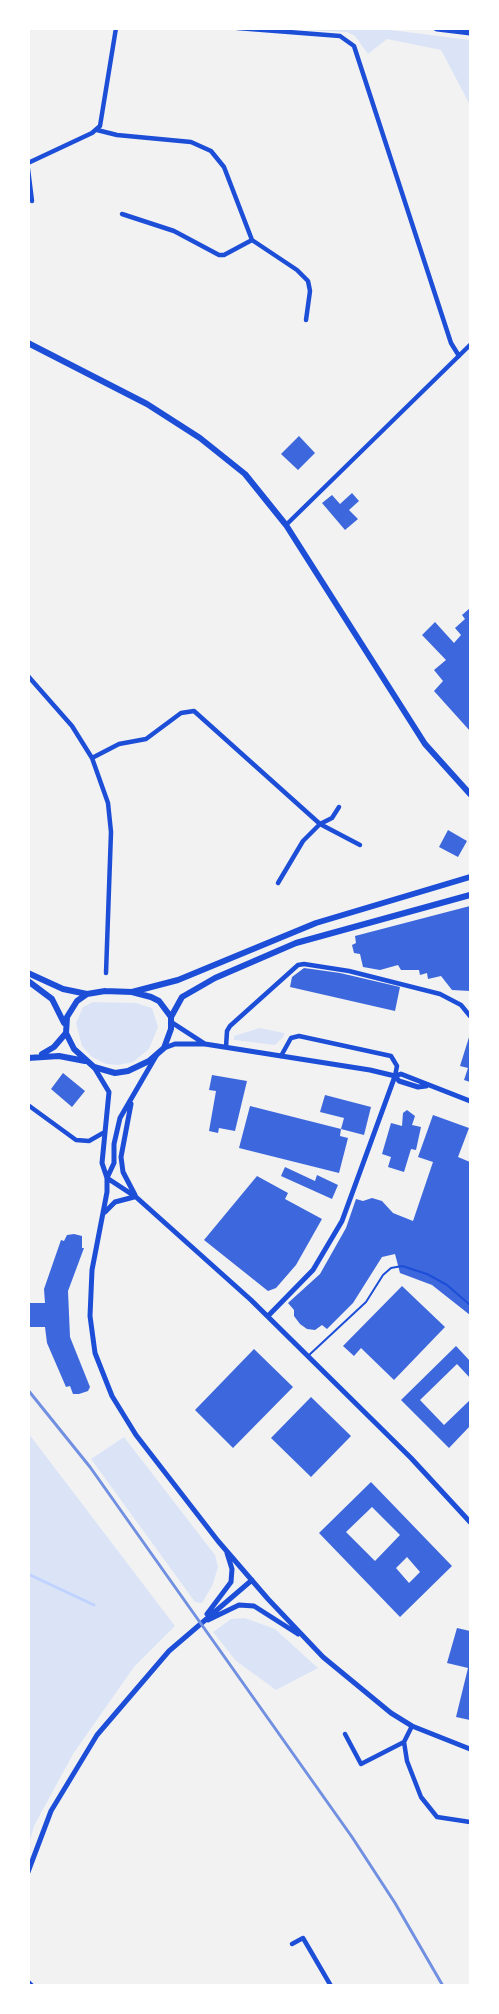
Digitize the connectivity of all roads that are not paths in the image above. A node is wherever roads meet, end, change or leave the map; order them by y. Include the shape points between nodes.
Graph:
1 (116, 28) edge
2 (237, 28) edge
3 (437, 28) edge
4 (471, 32) edge
5 (97, 130) junction
6 (28, 163) edge
7 (28, 169) edge
8 (32, 201) dead end
9 (122, 214) dead end
10 (252, 240) junction
11 (306, 320) dead end
12 (28, 343) edge
13 (471, 345) edge
14 (459, 356) junction
15 (286, 525) junction
16 (28, 676) edge
17 (92, 758) junction
18 (471, 794) edge
19 (339, 807) dead end
20 (320, 824) junction
21 (360, 845) dead end
22 (471, 877) edge
23 (278, 883) dead end
24 (471, 895) edge
25 (28, 973) edge
26 (106, 973) dead end
27 (28, 981) edge
28 (132, 992) junction
29 (87, 994) junction
30 (471, 1016) edge
31 (171, 1020) junction
32 (66, 1030) junction
33 (205, 1044) junction
34 (226, 1047) junction
35 (164, 1048) junction
36 (40, 1056) junction
37 (157, 1056) junction
38 (281, 1056) junction
39 (28, 1058) edge
40 (86, 1061) junction
41 (94, 1067) junction
42 (395, 1076) junction
43 (134, 1095) junction
44 (471, 1101) edge
45 (28, 1105) edge
46 (103, 1133) junction
47 (107, 1178) junction
48 (136, 1197) junction
49 (105, 1212) junction
50 (471, 1305) edge
51 (268, 1316) junction
52 (308, 1356) junction
53 (471, 1521) edge
54 (226, 1550) junction
55 (252, 1580) junction
56 (199, 1624) junction
57 (309, 1642) junction
58 (412, 1726) junction
59 (345, 1734) dead end
60 (404, 1742) junction
61 (471, 1749) edge
62 (471, 1822) edge
63 (28, 1872) edge
64 (292, 1944) dead end
65 (331, 1986) edge

1 - 5 street via 102,121
2 - 14 street via 340,36 350,41 451,344
3 - 4 highway
5 - 6 street
5 - 10 street via 191,142 211,151 224,167
7 - 8 street
9 - 10 street via 174,231 219,255
10 - 11 street via 308,281
12 - 15 main road via 138,399 200,438 245,474
13 - 14 street
14 - 15 street
15 - 18 main road via 425,744
16 - 17 street via 58,707
17 - 20 street via 119,744 146,739 182,713 194,711
17 - 26 street via 108,803 111,832
19 - 20 street via 332,818
20 - 21 street
20 - 23 street via 303,841
22 - 28 main road via 316,923 178,980
24 - 31 main road via 296,943 215,978 182,998
25 - 29 main road via 63,989
27 - 32 main road via 52,999
28 - 29 main road
28 - 31 main road via 159,1001
29 - 32 main road via 70,1008
30 - 34 street via 461,1005 440,994 304,964 298,965 230,1026
31 - 33 street
31 - 35 main road
32 - 36 main road via 54,1047
32 - 40 main road via 74,1049
33 - 34 street
33 - 35 street via 174,1044
34 - 38 street
35 - 37 main road
36 - 39 main road
36 - 40 main road
37 - 41 main road via 128,1071 115,1073
37 - 43 street
38 - 42 street
38 - 42 street via 291,1038 299,1036 391,1056 397,1066
40 - 41 main road
41 - 46 street via 109,1092
42 - 44 street
42 - 51 street via 342,1221 313,1270
43 - 47 street via 120,1118 114,1163
43 - 48 street via 121,1157 126,1181
45 - 46 street via 76,1140 89,1141
46 - 47 street via 102,1163
47 - 48 street
47 - 49 street
48 - 49 street via 115,1202
48 - 51 street
49 - 54 street via 92,1270 90,1316 95,1353 112,1396 131,1427
50 - 52 lane via 427,1274 402,1266 390,1268 366,1302
51 - 52 street
52 - 53 street
54 - 55 street
54 - 56 street via 230,1584
55 - 56 street
55 - 57 street
56 - 57 street via 239,1605 254,1606
56 - 63 street via 144,1678 97,1735 51,1811
57 - 58 street via 391,1713
58 - 60 street
58 - 61 street
59 - 60 street via 361,1764
60 - 62 street via 421,1797 437,1818
64 - 65 street via 303,1938

